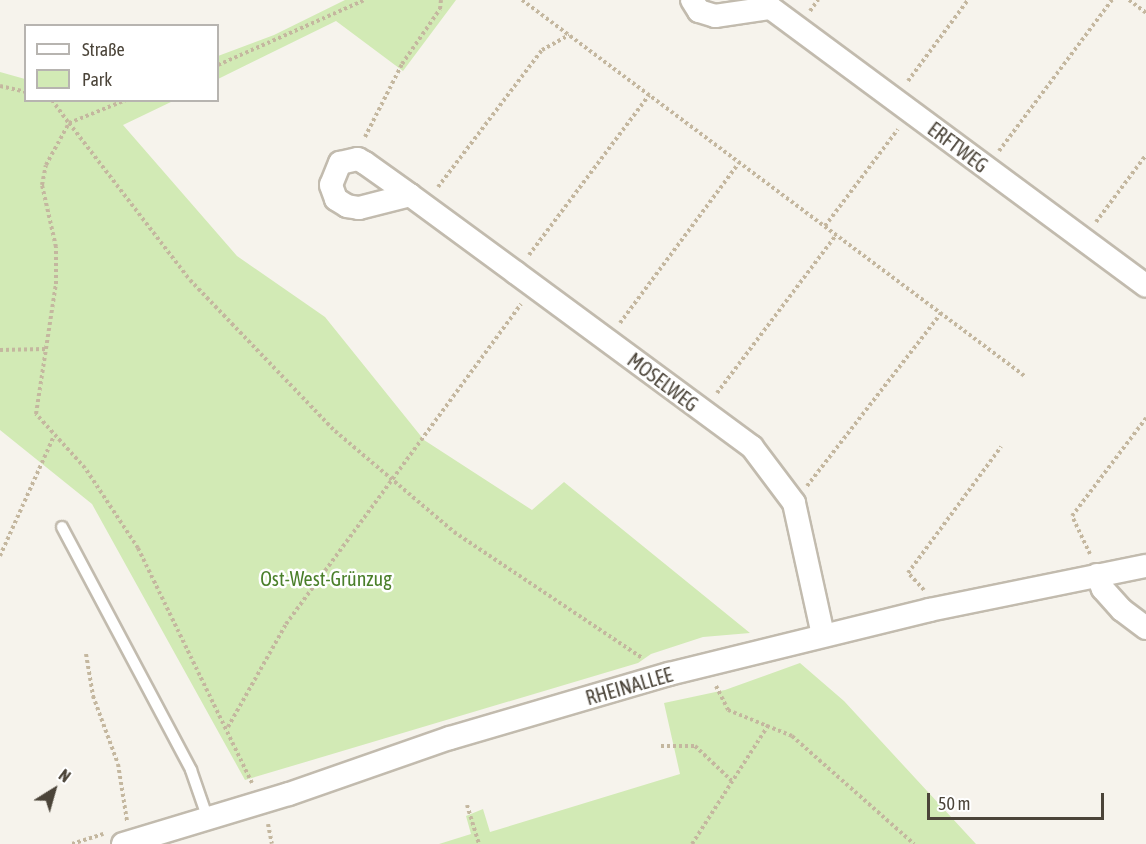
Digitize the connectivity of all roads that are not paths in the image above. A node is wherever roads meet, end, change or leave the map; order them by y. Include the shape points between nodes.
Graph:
1 (692, 0) edge
2 (765, 4) edge
3 (417, 200) junction
4 (1146, 286) edge
5 (63, 527) dead end
6 (1146, 566) edge
7 (1095, 568) junction
8 (1146, 628) edge
9 (823, 635) junction
10 (208, 819) junction
11 (125, 835) edge

1 - 2 street, ERFTWEG via 699,11 715,16
2 - 4 street, ERFTWEG
3 - 3 street, MOSELWEG via 358,159 340,163 331,185 336,199 347,206 359,208
3 - 9 street, MOSELWEG via 752,447 794,503
5 - 10 lane via 191,770
6 - 7 street, RHEINALLEE
7 - 8 street via 1109,596
7 - 9 street, RHEINALLEE
9 - 10 street, RHEINALLEE via 450,738
10 - 11 street, RHEINALLEE

